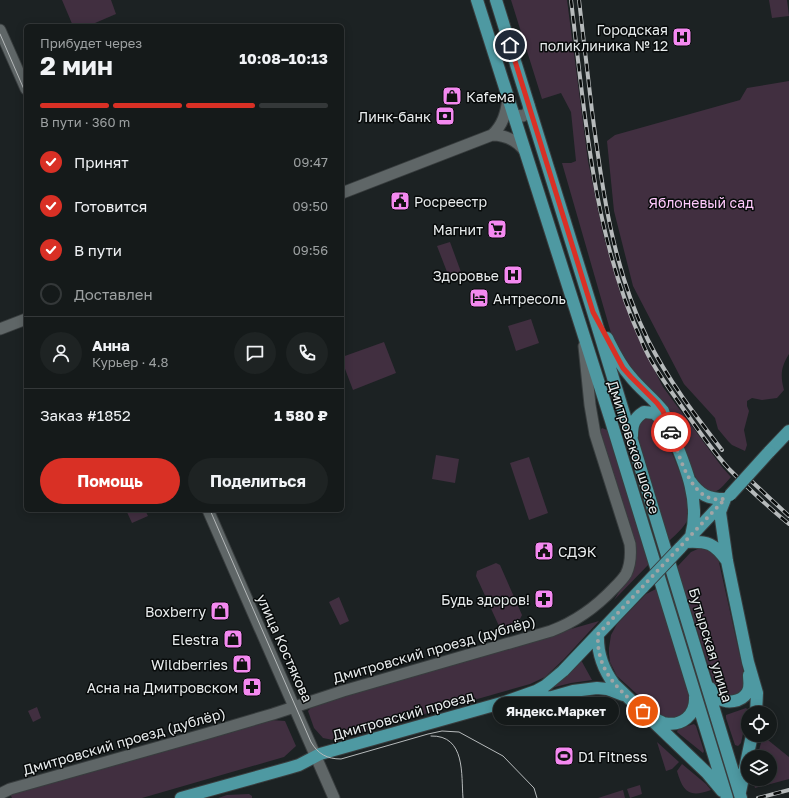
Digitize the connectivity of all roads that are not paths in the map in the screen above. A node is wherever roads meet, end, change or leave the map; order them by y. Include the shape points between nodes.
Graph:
1 (477, 0) edge
2 (496, 0) edge
3 (0, 30) edge
4 (24, 85) edge
5 (529, 104) junction
6 (510, 105) junction
7 (492, 135) junction
8 (524, 150) junction
9 (344, 192) edge
10 (593, 312) junction
11 (24, 320) edge
12 (0, 329) edge
13 (583, 337) junction
14 (667, 424) junction
15 (789, 431) edge
16 (635, 453) junction
17 (689, 479) junction
18 (727, 497) junction
19 (209, 512) edge
20 (686, 542) junction
21 (726, 561) junction
22 (672, 571) joint
23 (661, 584) joint
24 (598, 634) junction
25 (748, 662) junction
26 (707, 684) junction
27 (694, 691) junction
28 (625, 695) junction
29 (505, 702) junction
30 (294, 706) junction
31 (756, 706) edge
32 (643, 711) junction
33 (751, 742) edge
34 (316, 756) junction
35 (0, 794) edge
36 (741, 796) edge
37 (727, 797) edge
38 (181, 798) edge
39 (334, 798) edge

1 - 6 main road, Дмитровское шоссе
2 - 5 main road, Дмитровское шоссе
3 - 4 street
5 - 6 street via 528,111 523,116 517,116
5 - 10 main road, Дмитровское шоссе
6 - 7 street via 504,119
6 - 8 main road, Дмитровское шоссе
7 - 8 street via 507,137
7 - 9 street
8 - 13 main road, Дмитровское шоссе
10 - 14 main road via 623,368 657,403
10 - 16 main road, Дмитровское шоссе
11 - 12 street
13 - 23 main road, Дмитровское шоссе
13 - 30 street, Дмитровский проезд (дублёр) via 595,434 630,544 631,561 625,576 595,607 554,630
14 - 16 main road via 654,413 640,414 633,423
14 - 17 main road
15 - 18 main road, Дмитровский проезд, bridge
16 - 22 main road, Дмитровское шоссе
17 - 18 main road via 705,496 715,499
17 - 20 main road via 695,510 694,528
18 - 20 main road, Дмитровский проезд
18 - 21 main road via 720,512
19 - 30 street, улица Костякова
20 - 21 main road via 709,543 718,549
20 - 24 main road, Дмитровский проезд, bridge
21 - 25 main road
22 - 26 main road, Бутырская улица
23 - 27 main road, Бутырская улица
24 - 28 main road via 604,668
24 - 29 main road, Дмитровский проезд via 545,686 526,696
25 - 26 main road via 749,688 747,694 737,700 718,698
25 - 31 main road via 757,693
26 - 36 main road, Бутырская улица
27 - 32 main road via 695,707 681,722 663,722
27 - 37 main road, Бутырская улица
28 - 29 main road via 597,688
28 - 32 main road
29 - 34 main road, Дмитровский проезд
30 - 34 street, улица Костякова
30 - 35 street, Дмитровский проезд (дублёр)
32 - 37 main road
33 - 36 main road
34 - 38 main road, Дмитровский проезд via 289,768
34 - 39 street, улица Костякова

